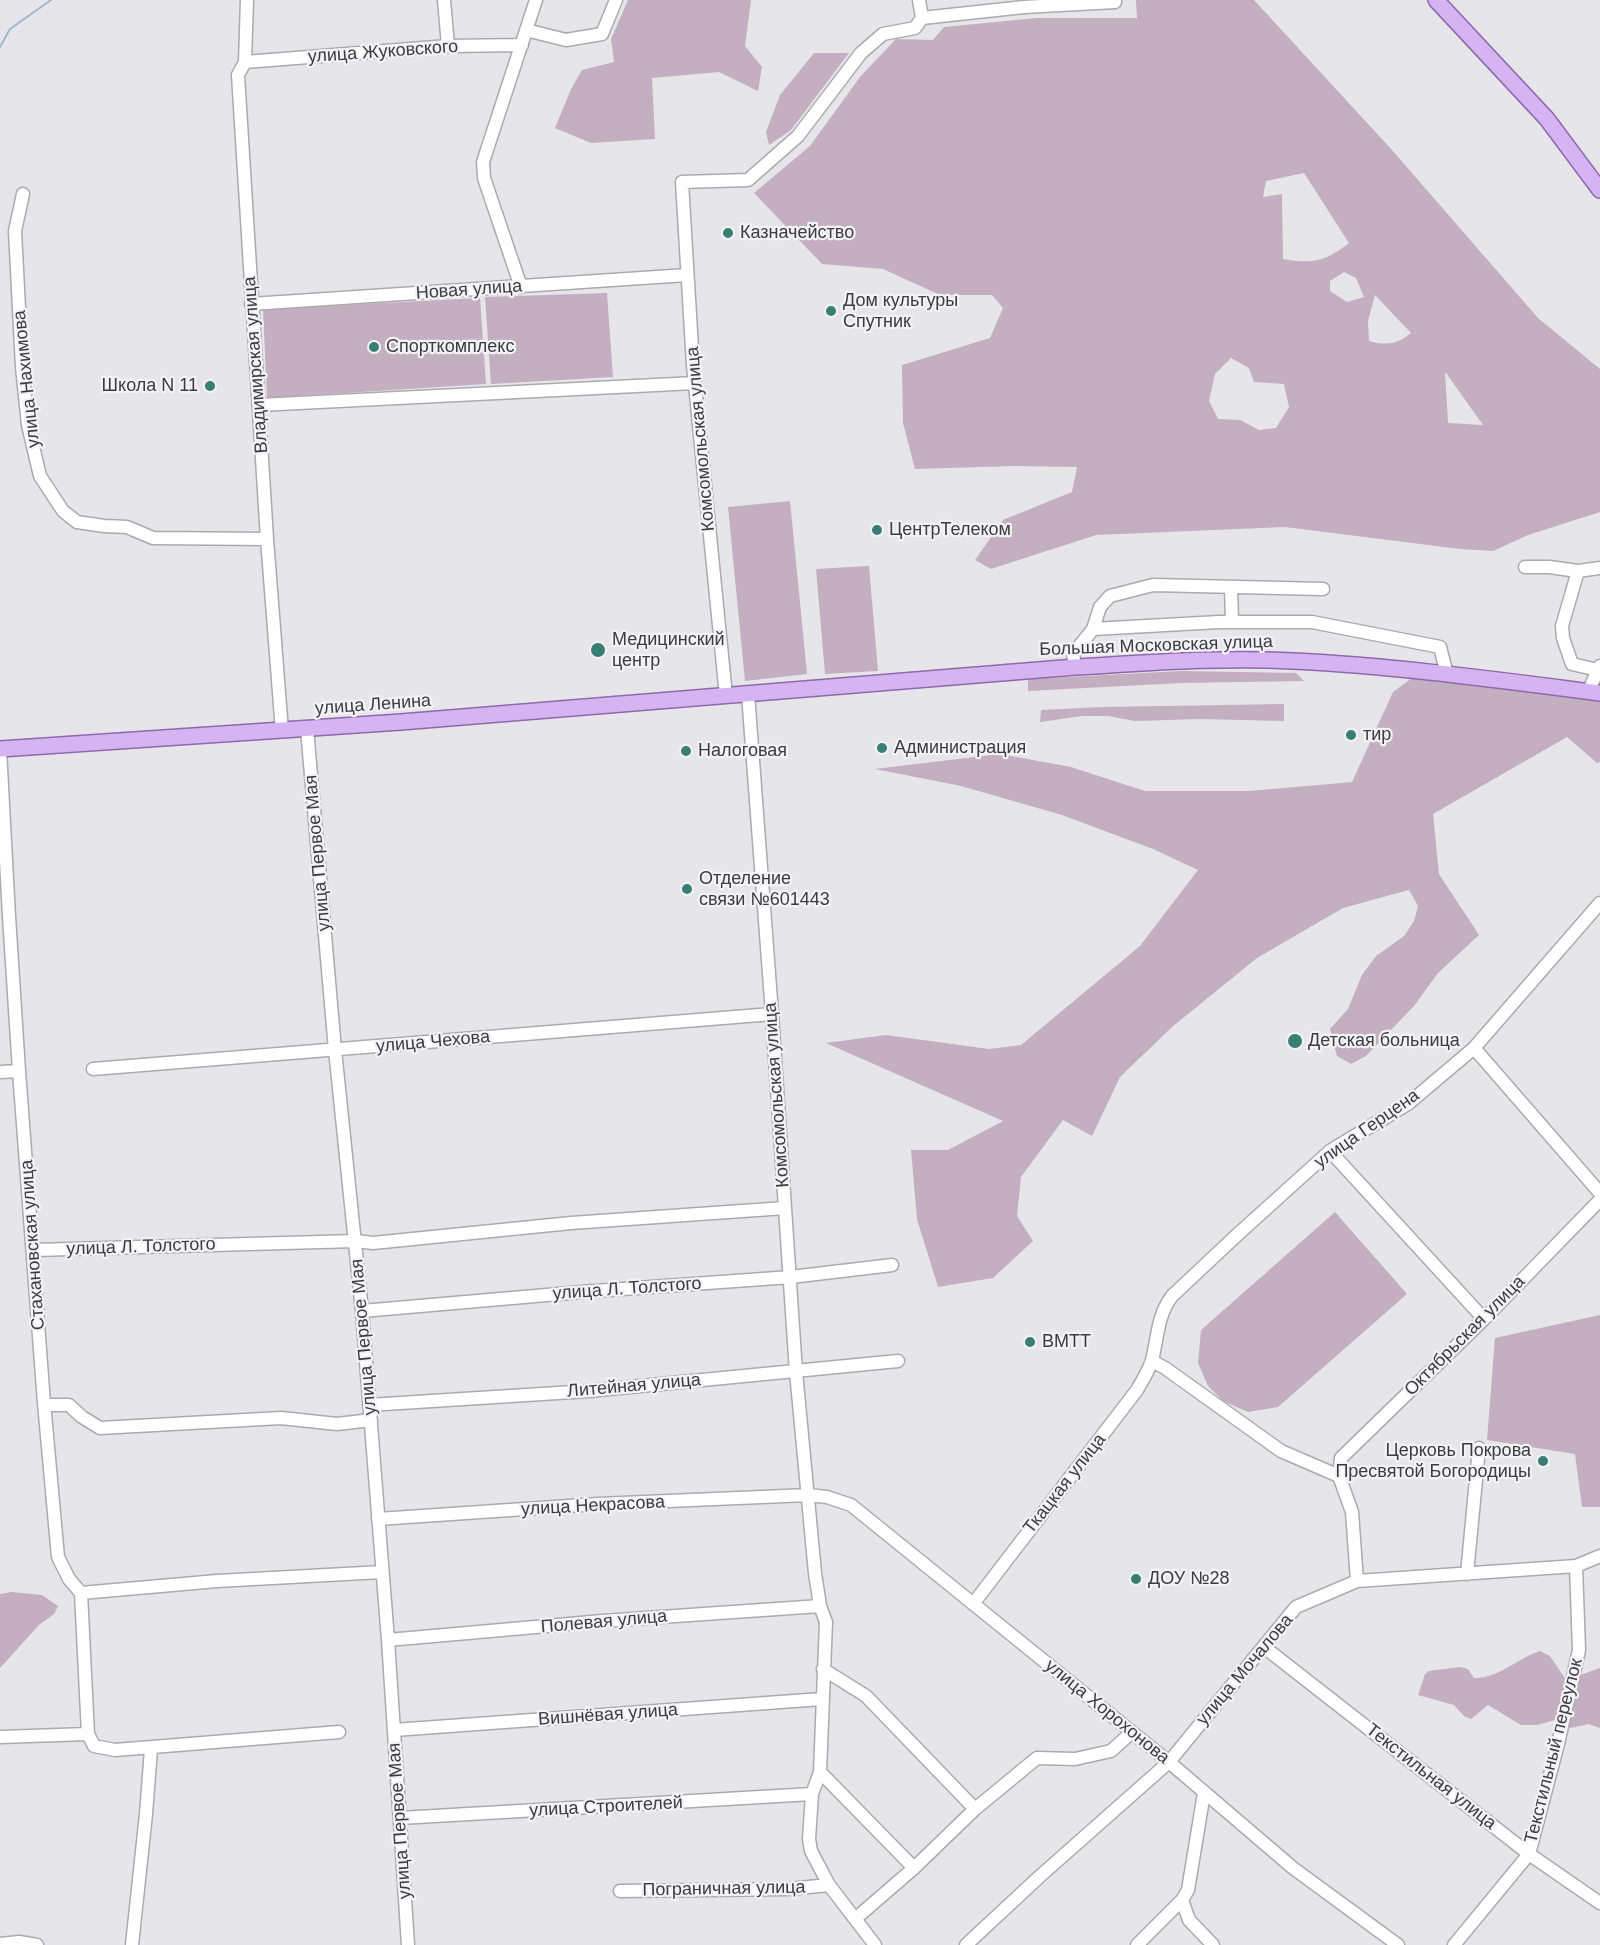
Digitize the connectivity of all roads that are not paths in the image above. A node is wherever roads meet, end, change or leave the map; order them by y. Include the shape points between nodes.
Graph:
1 (248, 0) edge
2 (444, 0) edge
3 (536, 0) edge
4 (616, 0) edge
5 (919, 0) edge
6 (1114, 0) edge
7 (1436, 0) edge
8 (922, 18) junction
9 (526, 30) junction
10 (522, 45) junction
11 (448, 46) junction
12 (245, 62) junction
13 (1600, 190) edge
14 (23, 194) dead end
15 (687, 275) junction
16 (521, 286) junction
17 (251, 304) junction
18 (695, 383) junction
19 (259, 405) junction
20 (267, 539) junction
21 (1525, 567) dead end
22 (1600, 568) edge
23 (1578, 571) junction
24 (1231, 587) junction
25 (1323, 590) dead end
26 (1232, 622) junction
27 (1093, 629) junction
28 (1074, 666) junction
29 (1599, 668) edge
30 (1448, 674) junction
31 (1594, 692) edge
32 (748, 694) junction
33 (726, 696) junction
34 (307, 729) junction
35 (282, 731) junction
36 (0, 749) edge
37 (1600, 903) edge
38 (772, 1014) junction
39 (1474, 1048) junction
40 (335, 1050) junction
41 (93, 1069) dead end
42 (19, 1071) junction
43 (0, 1072) edge
44 (1330, 1151) junction
45 (1600, 1193) edge
46 (1600, 1200) edge
47 (785, 1208) junction
48 (356, 1241) junction
49 (34, 1250) junction
50 (892, 1265) dead end
51 (790, 1277) junction
52 (362, 1311) junction
53 (1484, 1319) junction
54 (898, 1361) dead end
55 (1152, 1361) junction
56 (796, 1372) junction
57 (45, 1405) junction
58 (369, 1405) junction
59 (371, 1420) junction
60 (1479, 1448) dead end
61 (1339, 1476) junction
62 (808, 1495) junction
63 (378, 1519) junction
64 (1600, 1556) edge
65 (1576, 1566) junction
66 (382, 1572) junction
67 (1467, 1574) junction
68 (1357, 1581) junction
69 (81, 1593) junction
70 (973, 1604) junction
71 (820, 1606) junction
72 (388, 1640) junction
73 (1264, 1647) junction
74 (823, 1669) junction
75 (822, 1699) junction
76 (394, 1730) junction
77 (339, 1732) dead end
78 (1131, 1732) junction
79 (88, 1734) junction
80 (0, 1737) edge
81 (151, 1749) junction
82 (1169, 1762) junction
83 (820, 1772) junction
84 (1204, 1793) junction
85 (812, 1794) junction
86 (975, 1809) junction
87 (400, 1818) junction
88 (1528, 1854) junction
89 (914, 1868) junction
90 (829, 1885) junction
91 (620, 1891) dead end
92 (1182, 1900) junction
93 (1600, 1903) edge
94 (855, 1918) junction
95 (0, 1944) edge
96 (37, 1945) edge
97 (132, 1945) edge
98 (408, 1945) edge
99 (875, 1945) edge
100 (966, 1945) edge
101 (1137, 1945) edge
102 (1213, 1945) edge
103 (1398, 1945) edge
104 (1454, 1945) edge

1 - 12 street, Владимирская улица
2 - 11 street
3 - 9 street
4 - 9 street via 602,34 566,40
5 - 8 street
6 - 8 street
7 - 13 main road via 1546,120
8 - 15 street, Комсомольская улица via 915,28 883,34 861,53 798,136 748,180 682,182
9 - 10 street
10 - 11 street, улица Жуковского
10 - 16 street via 483,162 484,178
11 - 12 street, улица Жуковского
12 - 17 street, Владимирская улица via 238,75
14 - 20 street, улица Нахимова via 15,231 28,425 40,476 63,511 77,522 127,527 153,538
15 - 16 street, Новая улица
15 - 18 street, Комсомольская улица
16 - 17 street, Новая улица
17 - 19 street, Владимирская улица
18 - 19 street
18 - 33 street, Комсомольская улица
19 - 20 street, Владимирская улица
20 - 35 street, Владимирская улица
21 - 23 street
22 - 23 street
23 - 29 street via 1562,626 1563,638 1572,664
24 - 25 street
24 - 26 street
24 - 27 street via 1154,585 1110,596 1100,607
26 - 27 street
26 - 30 street via 1312,622 1440,646
27 - 28 street via 1073,654
28 - 30 main road, Большая Московская улица via 1290,661
28 - 32 main road, Большая Московская улица
29 - 31 street
30 - 31 main road, Большая Московская улица
32 - 33 main road, улица Ленина
32 - 38 street, Комсомольская улица
33 - 34 main road, улица Ленина
34 - 35 main road, улица Ленина
34 - 40 street, улица Первое Мая
35 - 36 main road, улица Ленина
36 - 42 street, Стахановская улица
37 - 39 street, улица Герцена
38 - 40 street, улица Чехова
38 - 47 street, Комсомольская улица
39 - 44 street, улица Герцена via 1409,1103
39 - 45 street
40 - 41 street, улица Чехова
40 - 48 street, улица Первое Мая
42 - 43 street
42 - 49 street, Стахановская улица
44 - 53 street
44 - 55 street, улица Герцена via 1172,1296 1159,1321
46 - 53 street, Октябрьская улица
47 - 48 street, улица Л. Толстого via 572,1223 373,1243
47 - 51 street, Комсомольская улица
48 - 49 street, улица Л. Толстого
48 - 52 street, улица Первое Мая
49 - 57 street, Стахановская улица
50 - 51 street, улица Л. Толстого
51 - 52 street, улица Л. Толстого
51 - 56 street, Комсомольская улица
52 - 58 street, улица Первое Мая
53 - 61 street, Октябрьская улица via 1341,1458
54 - 56 street, Литейная улица
55 - 61 street via 1281,1451
55 - 70 street, Ткацкая улица via 1118,1416
56 - 58 street, Литейная улица
56 - 62 street, Комсомольская улица
57 - 59 street via 69,1405 100,1428 281,1418 337,1424
57 - 69 street, Стахановская улица via 58,1557
58 - 59 street, улица Первое Мая
59 - 63 street, улица Первое Мая
60 - 67 street
61 - 68 street via 1352,1512
62 - 63 street, улица Некрасова
62 - 70 street, улица Хорохонова via 851,1505
62 - 71 street, Комсомольская улица
63 - 66 street, улица Первое Мая
64 - 65 street, улица Мочалова
65 - 67 street, улица Мочалова
65 - 88 street, Текстильный переулок via 1579,1650
66 - 69 street
66 - 72 street, улица Первое Мая
67 - 68 street, улица Мочалова
68 - 73 street, улица Мочалова via 1296,1607
69 - 79 street
70 - 78 street, улица Хорохонова
71 - 72 street, Полевая улица
71 - 74 street, Комсомольская улица via 826,1622
72 - 76 street, улица Первое Мая
73 - 82 street, улица Мочалова
73 - 88 street, Текстильная улица
74 - 75 street, Комсомольская улица
74 - 86 street via 866,1695
75 - 76 street, Вишнёвая улица
75 - 83 street, Комсомольская улица
76 - 87 street, улица Первое Мая
77 - 81 street
78 - 82 street, улица Хорохонова
78 - 86 street via 1111,1750 1075,1759 1036,1758
79 - 80 street
79 - 81 street via 94,1746
81 - 97 street
82 - 84 street, улица Хорохонова
82 - 100 street, улица Мочалова
83 - 85 street, Комсомольская улица
83 - 89 street
84 - 92 street via 1188,1890
84 - 103 street, улица Хорохонова via 1293,1868
85 - 87 street, улица Строителей
85 - 90 street, Комсомольская улица via 808,1839
86 - 89 street
87 - 98 street, улица Первое Мая
88 - 93 street, Текстильная улица
88 - 104 street, Текстильный переулок
89 - 94 street
90 - 91 street, Пограничная улица
90 - 94 street, Комсомольская улица
92 - 101 street
92 - 102 street via 1189,1920
94 - 99 street, Комсомольская улица
95 - 96 street

